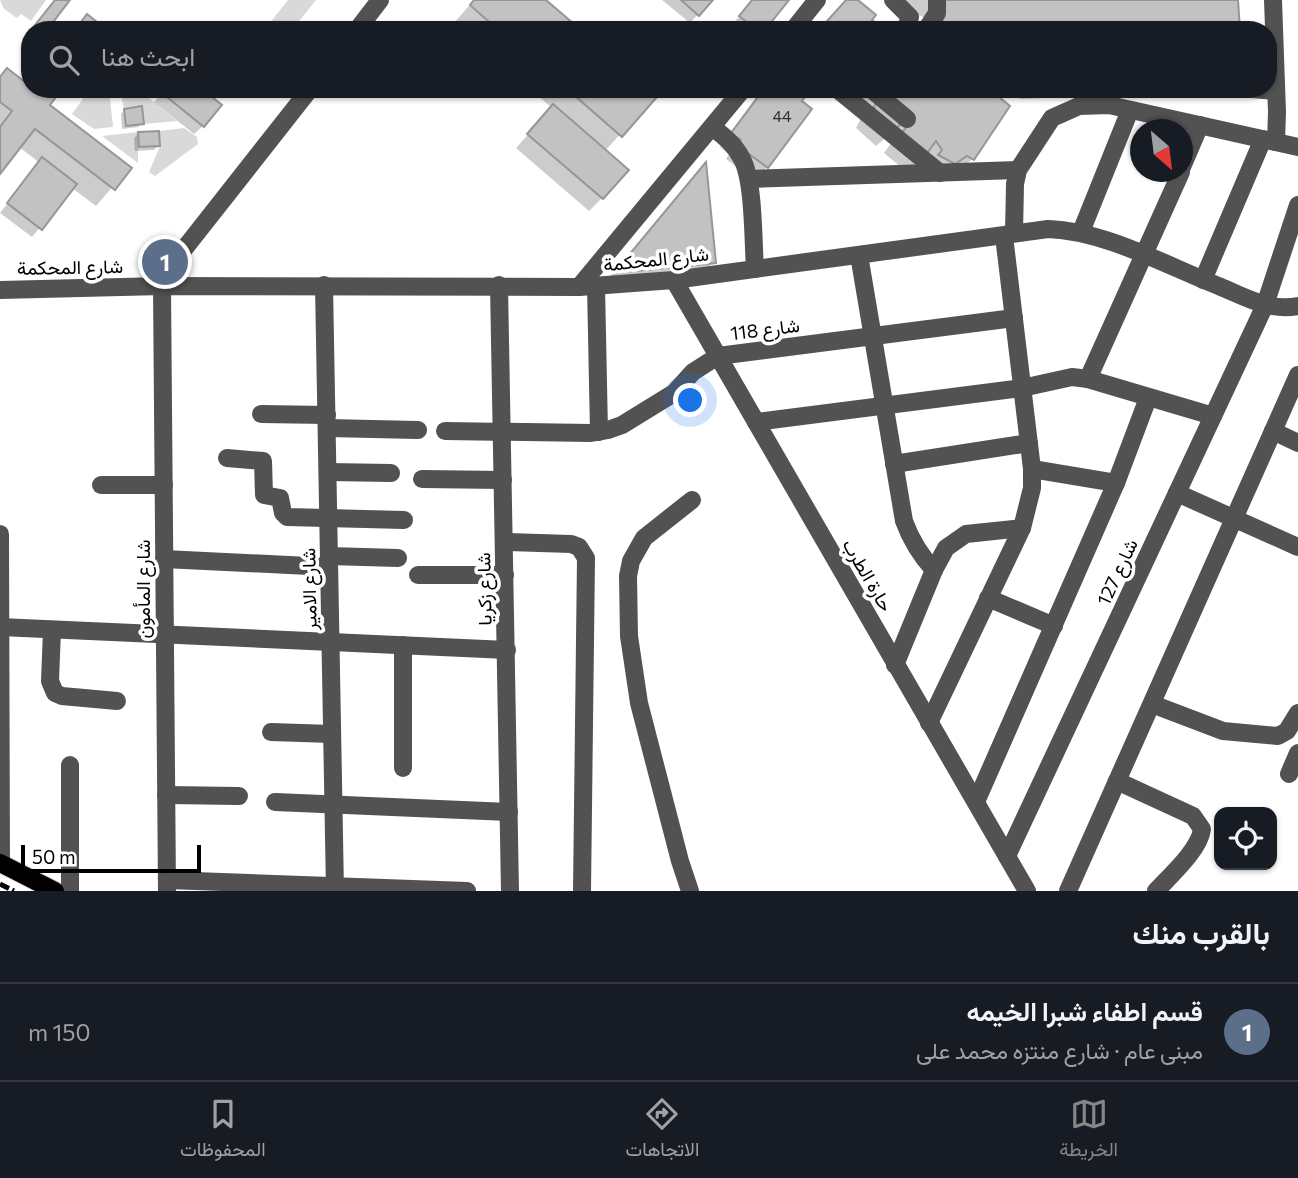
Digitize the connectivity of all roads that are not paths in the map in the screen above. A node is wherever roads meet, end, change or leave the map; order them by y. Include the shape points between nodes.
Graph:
1 (380, 0) edge
2 (817, 0) edge
3 (893, 0) edge
4 (937, 0) edge
5 (1273, 0) edge
6 (363, 21) edge
7 (800, 21) edge
8 (908, 21) edge
9 (932, 21) edge
10 (1274, 21) edge
11 (303, 98) edge
12 (736, 98) edge
13 (848, 98) edge
14 (885, 98) edge
15 (1275, 98) edge
16 (1130, 110) junction
17 (907, 119) dead end
18 (1200, 125) junction
19 (712, 127) junction
20 (1270, 141) junction
21 (1193, 142) edge
22 (1298, 147) edge
23 (1018, 170) junction
24 (940, 173) junction
25 (748, 179) junction
26 (1176, 182) edge
27 (1298, 205) edge
28 (1081, 232) junction
29 (1009, 235) junction
30 (859, 255) junction
31 (1145, 256) junction
32 (755, 269) junction
33 (674, 280) junction
34 (1203, 280) junction
35 (324, 285) junction
36 (499, 285) junction
37 (159, 286) junction
38 (588, 286) junction
39 (0, 290) edge
40 (1265, 305) junction
41 (1298, 306) edge
42 (1014, 318) junction
43 (873, 336) junction
44 (718, 356) junction
45 (1298, 375) edge
46 (1088, 379) junction
47 (1022, 388) junction
48 (1148, 398) junction
49 (884, 405) junction
50 (261, 414) dead end
51 (1213, 416) junction
52 (327, 422) junction
53 (756, 422) junction
54 (418, 430) dead end
55 (444, 431) dead end
56 (502, 431) junction
57 (1273, 431) junction
58 (599, 432) junction
59 (1029, 443) junction
60 (1298, 443) edge
61 (227, 458) dead end
62 (894, 464) junction
63 (1032, 469) junction
64 (328, 472) junction
65 (391, 473) dead end
66 (422, 478) dead end
67 (503, 480) junction
68 (1116, 483) junction
69 (102, 485) dead end
70 (163, 485) junction
71 (1177, 493) junction
72 (692, 500) dead end
73 (328, 518) junction
74 (1234, 518) junction
75 (404, 520) dead end
76 (1022, 528) junction
77 (0, 534) edge
78 (504, 542) junction
79 (1298, 547) edge
80 (398, 558) dead end
81 (164, 559) junction
82 (329, 562) junction
83 (934, 569) junction
84 (418, 575) dead end
85 (505, 575) junction
86 (988, 598) junction
87 (1054, 626) junction
88 (0, 627) edge
89 (52, 630) junction
90 (165, 635) junction
91 (330, 642) junction
92 (403, 645) junction
93 (507, 650) junction
94 (895, 665) junction
95 (117, 701) dead end
96 (1152, 704) junction
97 (1298, 713) edge
98 (0, 720) edge
99 (929, 723) junction
100 (271, 732) dead end
101 (332, 734) junction
102 (1298, 753) edge
103 (70, 765) dead end
104 (403, 768) dead end
105 (1289, 774) dead end
106 (1117, 781) junction
107 (166, 795) junction
108 (239, 796) dead end
109 (275, 802) dead end
110 (976, 802) junction
111 (333, 803) junction
112 (509, 812) junction
113 (1007, 856) junction
114 (1, 863) edge
115 (167, 886) edge
116 (234, 887) edge
117 (335, 889) edge
118 (433, 890) edge
119 (55, 891) edge
120 (70, 891) edge
121 (467, 891) edge
122 (510, 891) edge
123 (582, 891) edge
124 (690, 891) edge
125 (1027, 891) edge
126 (1068, 891) edge
127 (1156, 891) edge

1 - 6 street
2 - 7 street
3 - 8 street via 910,17
4 - 9 street
5 - 10 street
11 - 37 street
12 - 19 street
13 - 24 street
14 - 17 street
15 - 20 street
16 - 18 street
16 - 23 street via 1094,104 1065,111 1052,118
16 - 28 street
18 - 20 street
18 - 21 street
19 - 25 street via 744,160
19 - 38 street
20 - 22 street
20 - 34 street
23 - 24 street
23 - 29 street
24 - 25 street
25 - 32 street
26 - 31 street
27 - 40 street, شارع 127
28 - 29 street, شارع المحكمة via 1048,229
28 - 31 street, شارع المحكمة
29 - 30 street, شارع المحكمة
29 - 42 street
30 - 32 street, شارع المحكمة
30 - 43 street
31 - 34 street, شارع المحكمة
31 - 46 street
32 - 33 street, شارع المحكمة
33 - 38 street, شارع المحكمة
33 - 44 street, حارة الطرب
34 - 40 street, شارع المحكمة
35 - 36 street, شارع المحكمة
35 - 37 street, شارع المحكمة
35 - 52 street, شارع الامير
36 - 38 street, شارع المحكمة
36 - 56 street, شارع زكريا
37 - 39 street, شارع المحكمة
37 - 70 street, شارع المأمون
38 - 58 street
40 - 41 street, شارع المحكمة
40 - 51 street, شارع 127
42 - 43 street, شارع 118
42 - 47 street
43 - 44 street, شارع 118
43 - 49 street
44 - 53 street, حارة الطرب
44 - 58 street, شارع 118 via 693,372 674,393 622,425
45 - 57 street
46 - 47 street via 1072,377
46 - 48 street
47 - 49 street
47 - 59 street
48 - 51 street
48 - 68 street
49 - 53 street
49 - 62 street
50 - 52 street
51 - 71 street, شارع 127
52 - 54 street
52 - 64 street, شارع الامير
53 - 94 street, حارة الطرب
55 - 56 street, شارع 118
56 - 58 street, شارع 118
56 - 67 street, شارع زكريا
57 - 60 street
57 - 74 street
59 - 62 street
59 - 63 street
61 - 73 street via 262,461 264,495 280,498 284,516
62 - 83 street via 910,538
63 - 68 street
63 - 76 street
64 - 65 street
64 - 73 street, شارع الامير
66 - 67 street
67 - 78 street, شارع زكريا
68 - 87 street
69 - 70 street
70 - 81 street, شارع المأمون
71 - 74 street
71 - 113 street, شارع 127
72 - 124 street via 644,538 628,576 629,636 639,703
73 - 75 street
73 - 82 street, شارع الامير
74 - 79 street
74 - 96 street
76 - 83 street via 966,534 946,548
76 - 86 street
77 - 88 street
78 - 85 street, شارع زكريا
78 - 123 street via 571,544 586,558
80 - 82 street
81 - 82 street
81 - 90 street, شارع المأمون
82 - 91 street, شارع الامير
83 - 94 street
84 - 85 street
85 - 93 street, شارع زكريا
86 - 87 street
86 - 99 street
87 - 110 street
88 - 89 street
88 - 98 street
89 - 90 street
89 - 95 street via 50,681 55,693
90 - 91 street
90 - 107 street, شارع المأمون
91 - 92 street
91 - 101 street, شارع الامير
92 - 93 street
92 - 104 street
93 - 112 street, شارع زكريا
94 - 99 street, حارة الطرب
96 - 97 street via 1223,731 1279,736
96 - 106 street
98 - 114 street
99 - 110 street, حارة الطرب
100 - 101 street
101 - 111 street, شارع الامير
102 - 105 street
103 - 120 street
106 - 126 street
106 - 127 street via 1193,816 1202,829 1181,864
107 - 108 street
107 - 115 street, شارع المأمون
109 - 111 street
110 - 113 street, حارة الطرب
111 - 112 street
111 - 117 street, شارع الامير
112 - 122 street, شارع زكريا
113 - 125 street, حارة الطرب
114 - 119 main road
115 - 116 street
116 - 117 street
117 - 118 street
118 - 121 street

